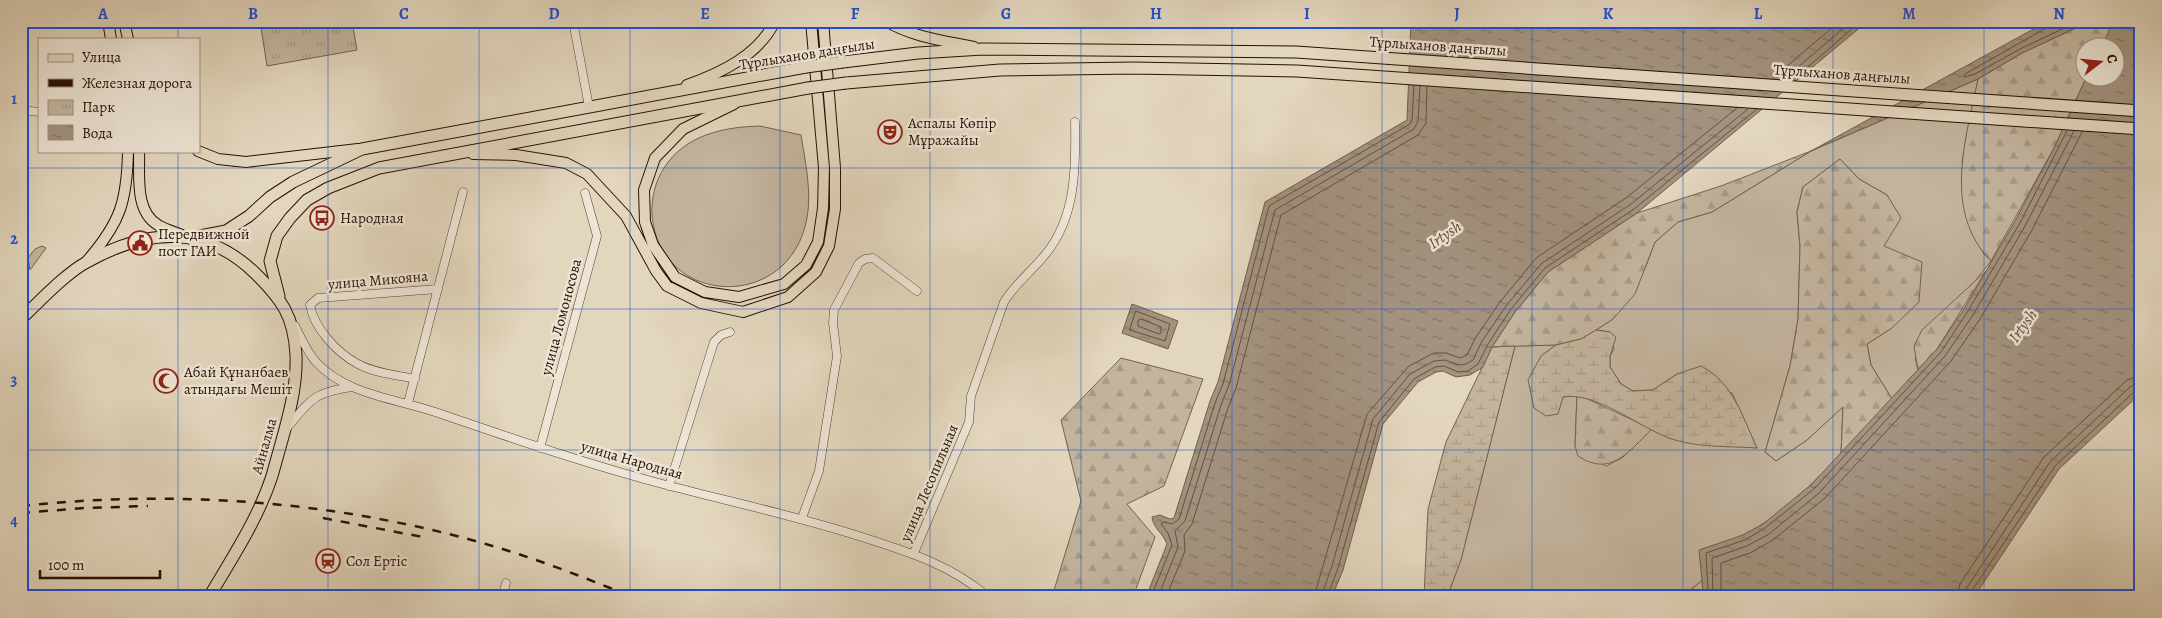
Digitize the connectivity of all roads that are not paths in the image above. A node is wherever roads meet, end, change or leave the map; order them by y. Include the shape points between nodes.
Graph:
1 (108, 21) edge
2 (124, 21) edge
3 (573, 21) edge
4 (775, 21) edge
5 (811, 21) edge
6 (822, 21) edge
7 (886, 21) edge
8 (111, 38) edge
9 (128, 38) edge
10 (982, 49) junction
11 (662, 94) junction
12 (744, 100) junction
13 (589, 107) junction
14 (21, 110) edge
15 (2141, 111) edge
16 (38, 112) edge
17 (1075, 122) dead end
18 (2141, 129) edge
19 (362, 149) junction
20 (128, 152) edge
21 (139, 152) edge
22 (200, 152) edge
23 (459, 153) junction
24 (463, 192) dead end
25 (585, 192) dead end
26 (191, 237) junction
27 (85, 263) junction
28 (438, 289) junction
29 (916, 291) dead end
30 (279, 296) junction
31 (21, 319) edge
32 (291, 320) junction
33 (730, 332) dead end
34 (415, 379) junction
35 (351, 387) junction
36 (408, 403) junction
37 (284, 432) junction
38 (540, 448) junction
39 (669, 486) junction
40 (802, 518) junction
41 (914, 553) junction
42 (506, 583) dead end
43 (209, 597) edge
44 (502, 597) edge
45 (988, 597) edge

1 - 8 main road
2 - 9 main road
3 - 13 street
4 - 11 main road via 754,49 734,64 707,78
5 - 12 main road via 824,168 824,208 818,242 806,265 784,284 739,297 705,292 675,277 653,245 644,222 644,190 655,158 683,129
6 - 23 main road via 835,168 835,209 829,246 816,272 788,297 743,312 701,303 668,286 656,271 626,216 587,174 566,163 516,155
7 - 10 main road via 934,39
10 - 11 highway, Тұрлыханов даңғылы, bridge via 918,53 806,67
10 - 15 highway, Тұрлыханов даңғылы via 1334,54
11 - 13 highway, Тұрлыханов даңғылы
12 - 18 highway, bridge via 846,82 1000,70 1297,71
12 - 23 highway
13 - 19 highway, Тұрлыханов даңғылы
14 - 16 street
17 - 41 street, улица Лесопильная via 1076,167 1065,224 1054,243 1004,302 970,396 969,422
19 - 22 main road via 246,162 218,159
19 - 26 highway, Тұрлыханов даңғылы via 293,182 226,231
20 - 27 main road via 127,184 120,214 105,240
21 - 26 main road via 140,192 145,212 156,225
23 - 30 highway via 380,168 328,188 307,200 277,236 270,261
24 - 28 street
25 - 38 street, улица Ломоносова via 597,236
26 - 27 highway, Айналма via 140,239
26 - 30 highway, Айналма via 226,250 246,264
27 - 31 highway, Айналма
28 - 34 street
28 - 34 street, улица Микояна via 318,298 310,305 318,326 341,353 359,365
29 - 40 street via 873,258 865,259 859,263 834,310 837,356 832,392 819,471
30 - 32 highway, Айналма
32 - 35 street, улица Народная via 316,362
32 - 37 highway, Айналма via 296,354 295,379
33 - 39 street via 714,342
34 - 36 street
35 - 36 street, улица Народная
35 - 37 street via 325,391 311,399
36 - 38 street, улица Народная
37 - 43 highway, Айналма via 271,478 248,530
38 - 39 street, улица Народная
39 - 40 street, улица Народная
40 - 41 street, улица Народная
41 - 45 street, улица Народная via 956,574
42 - 44 street

